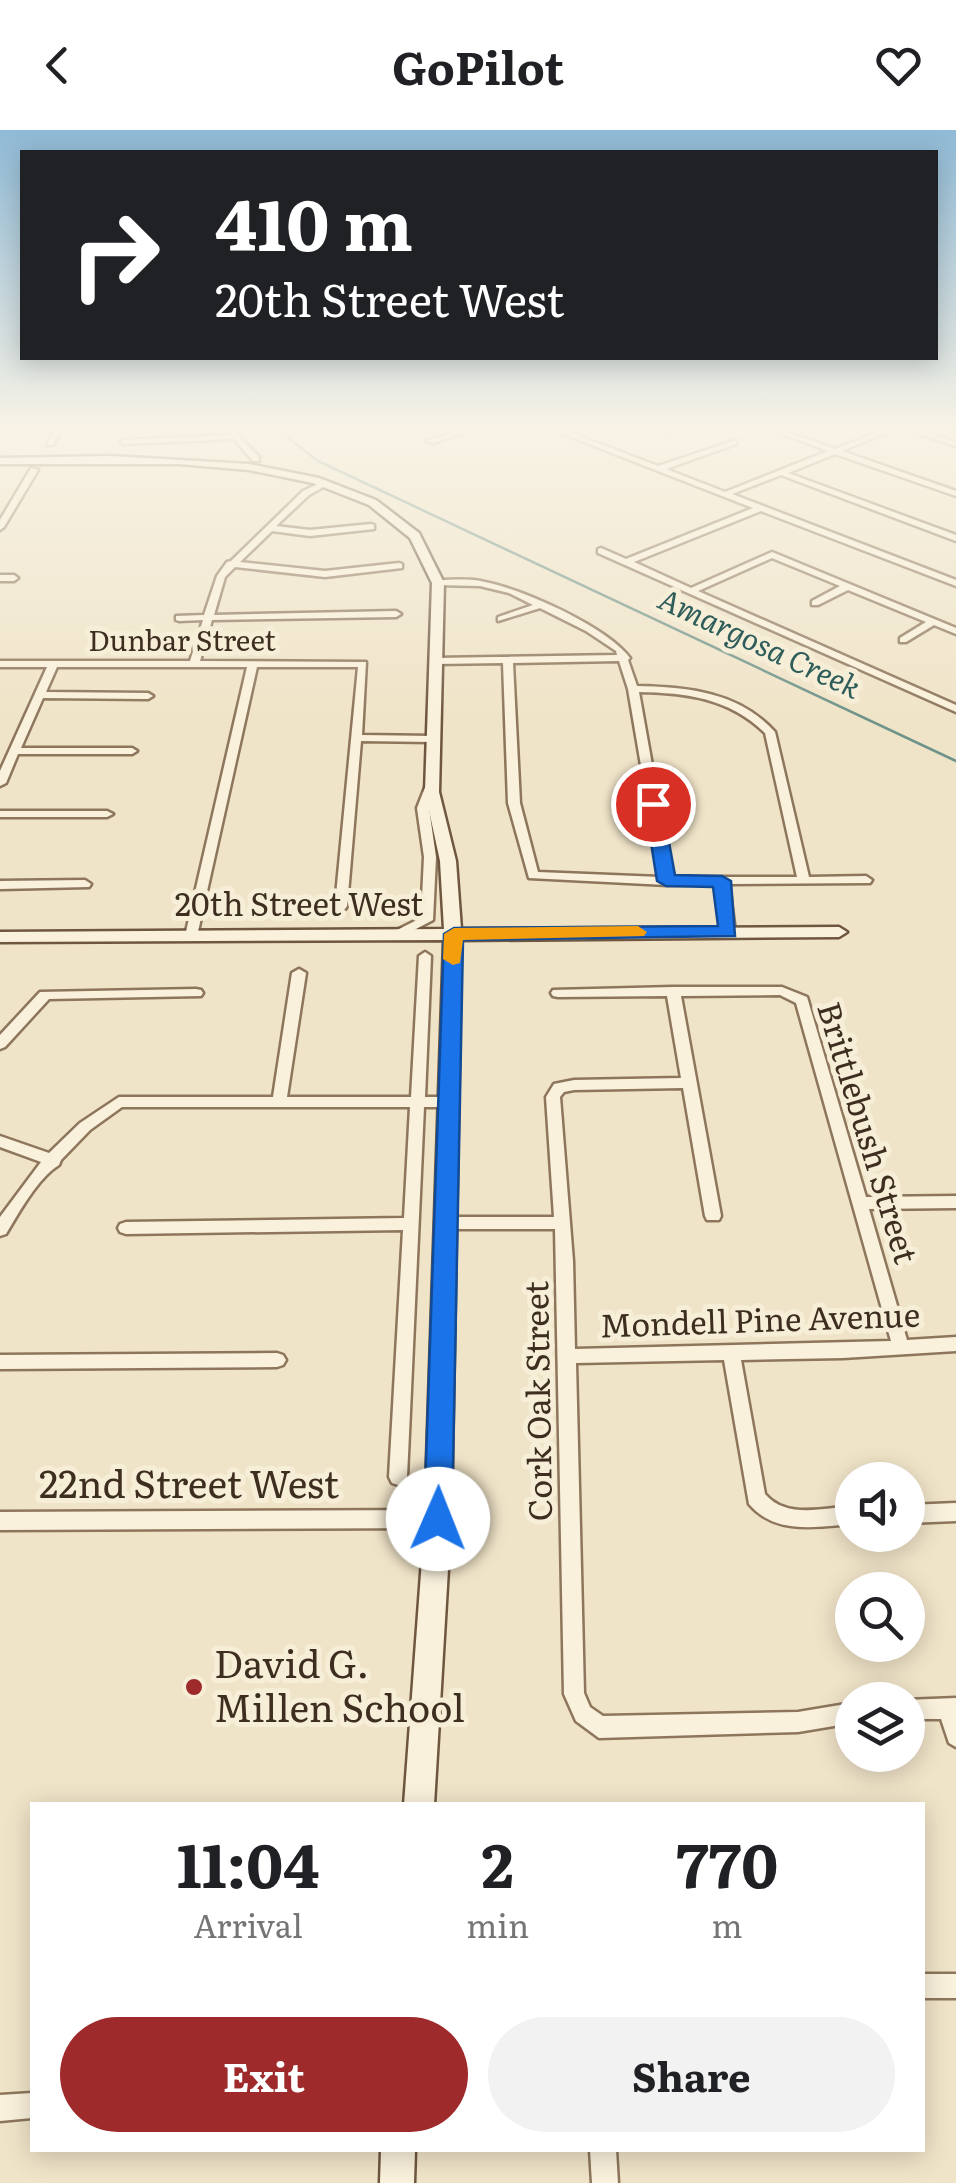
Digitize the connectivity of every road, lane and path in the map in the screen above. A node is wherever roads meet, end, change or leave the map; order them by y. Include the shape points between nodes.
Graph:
1 (271, 526) edge
2 (405, 526) edge
3 (717, 526) edge
4 (807, 526) edge
5 (923, 526) edge
6 (372, 527) dead end
7 (268, 528) junction
8 (956, 538) edge
9 (601, 551) dead end
10 (627, 562) junction
11 (230, 564) junction
12 (399, 566) dead end
13 (0, 578) edge
14 (14, 578) dead end
15 (438, 583) junction
16 (956, 584) edge
17 (848, 586) junction
18 (691, 590) junction
19 (815, 603) dead end
20 (541, 606) junction
21 (396, 614) dead end
22 (179, 618) dead end
23 (208, 618) junction
24 (501, 619) dead end
25 (934, 621) junction
26 (956, 631) edge
27 (903, 640) dead end
28 (625, 658) junction
29 (436, 661) junction
30 (508, 661) junction
31 (0, 664) edge
32 (53, 664) junction
33 (194, 664) junction
34 (253, 664) junction
35 (633, 689) junction
36 (39, 696) junction
37 (148, 696) dead end
38 (956, 697) edge
39 (944, 704) junction
40 (956, 710) edge
41 (356, 738) junction
42 (433, 738) junction
43 (132, 751) dead end
44 (14, 752) junction
45 (0, 783) edge
46 (432, 785) junction
47 (0, 814) edge
48 (107, 814) dead end
49 (804, 880) junction
50 (866, 880) dead end
51 (666, 881) junction
52 (722, 881) junction
53 (84, 884) dead end
54 (0, 885) edge
55 (341, 906) dead end
56 (728, 932) junction
57 (839, 932) dead end
58 (399, 934) junction
59 (454, 934) junction
60 (190, 936) junction
61 (0, 937) edge
62 (425, 956) dead end
63 (299, 973) dead end
64 (558, 992) dead end
65 (673, 992) junction
66 (196, 994) dead end
67 (0, 1044) edge
68 (690, 1084) junction
69 (278, 1102) junction
70 (418, 1102) junction
71 (447, 1102) junction
72 (0, 1141) edge
73 (54, 1161) junction
74 (956, 1202) edge
75 (861, 1204) junction
76 (713, 1216) dead end
77 (561, 1222) junction
78 (445, 1223) junction
79 (412, 1224) junction
80 (126, 1228) dead end
81 (0, 1230) edge
82 (956, 1344) edge
83 (901, 1348) junction
84 (732, 1353) junction
85 (566, 1356) junction
86 (277, 1360) dead end
87 (0, 1362) edge
88 (398, 1477) dead end
89 (956, 1512) edge
90 (925, 1513) edge
91 (835, 1516) edge
92 (438, 1519) junction
93 (0, 1521) edge
94 (925, 1708) edge
95 (952, 1708) edge
96 (835, 1716) edge
97 (956, 1736) edge
98 (420, 1802) edge
99 (925, 1986) edge
100 (956, 1986) edge
101 (30, 2106) edge
102 (0, 2108) edge
103 (398, 2152) edge
104 (603, 2152) edge
105 (396, 2183) edge
106 (605, 2183) edge

1 - 7 street
2 - 15 street via 428,552
3 - 10 street
4 - 16 street
5 - 8 street
6 - 7 street via 326,533
7 - 11 street
9 - 10 street
10 - 18 street
11 - 12 street via 325,574
11 - 23 street
13 - 14 street
15 - 20 street via 498,586
15 - 29 street
17 - 18 street via 772,556
17 - 19 street
17 - 25 street
18 - 39 street
20 - 24 street
20 - 28 street via 611,641
21 - 23 street
22 - 23 street
23 - 33 street
25 - 26 street
25 - 27 street
28 - 30 street
28 - 35 street
29 - 30 street
29 - 42 street
30 - 51 street via 514,803 533,875
31 - 32 street, Dunbar Street
32 - 33 street, Dunbar Street
32 - 36 street
33 - 34 street, Dunbar Street
34 - 41 street, Dunbar Street via 363,664
34 - 60 street
35 - 49 street via 682,690 738,704 770,732
35 - 51 street
36 - 37 street
36 - 44 street
38 - 39 street
39 - 40 street
41 - 42 street
41 - 55 street
42 - 46 street
43 - 44 street
44 - 45 street
46 - 58 street via 423,808 430,857 427,920
46 - 59 street
47 - 48 street
49 - 50 street
49 - 52 street
51 - 52 street
52 - 56 street
53 - 54 street
56 - 57 street, 20th Street West
56 - 59 street, 20th Street West
58 - 59 street, 20th Street West
58 - 60 street, 20th Street West
59 - 71 street
60 - 61 street, 20th Street West
62 - 70 street
63 - 69 street
64 - 65 street
65 - 68 street
65 - 75 street, Brittlebush Street via 793,994 802,1000
66 - 67 street via 45,995
68 - 76 street
68 - 77 street, Cork Oak Street via 559,1088 553,1098
69 - 70 street
69 - 73 street via 118,1102
70 - 71 street
70 - 79 street
71 - 78 street
72 - 73 street
73 - 81 street
74 - 75 street
75 - 83 street, Brittlebush Street
77 - 78 street
77 - 85 street, Cork Oak Street
78 - 92 street
79 - 80 street
79 - 88 street
82 - 83 street, Mondell Pine Avenue
83 - 84 street, Mondell Pine Avenue
84 - 85 street, Mondell Pine Avenue
84 - 91 street via 763,1510 781,1518
85 - 96 street, Cork Oak Street via 574,1694 582,1714 599,1727
86 - 87 street
89 - 90 street
92 - 93 street, 22nd Street West
92 - 98 street
94 - 95 street
95 - 97 street
99 - 100 street
101 - 102 street
103 - 105 street
104 - 106 street

